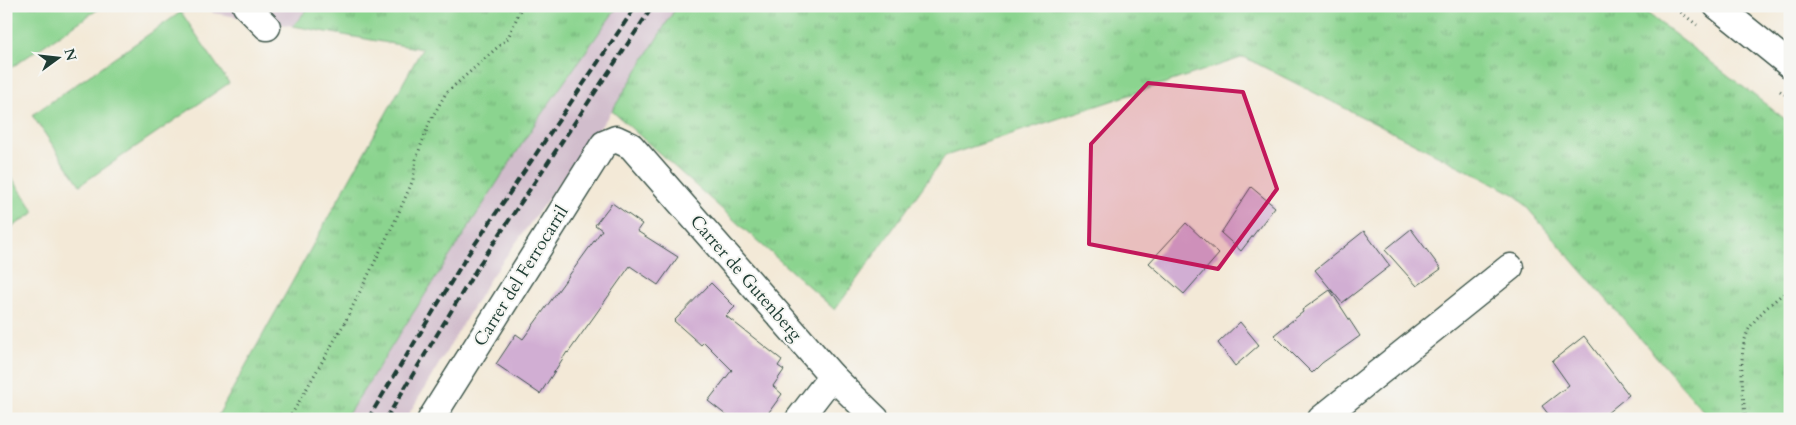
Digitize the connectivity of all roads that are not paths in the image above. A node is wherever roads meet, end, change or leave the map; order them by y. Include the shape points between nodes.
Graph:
1 (246, 6) edge
2 (1716, 6) edge
3 (266, 27) dead end
4 (1790, 65) edge
5 (616, 139) joint
6 (1510, 266) dead end
7 (832, 376) junction
8 (431, 419) edge
9 (799, 419) edge
10 (876, 419) edge
11 (1321, 419) edge

1 - 3 street
2 - 4 street
5 - 7 street, Carrer de Gutenberg via 631,146
5 - 8 street, Carrer del Ferrocarril via 604,144
6 - 11 street
7 - 9 street
7 - 10 street, Carrer de Gutenberg

